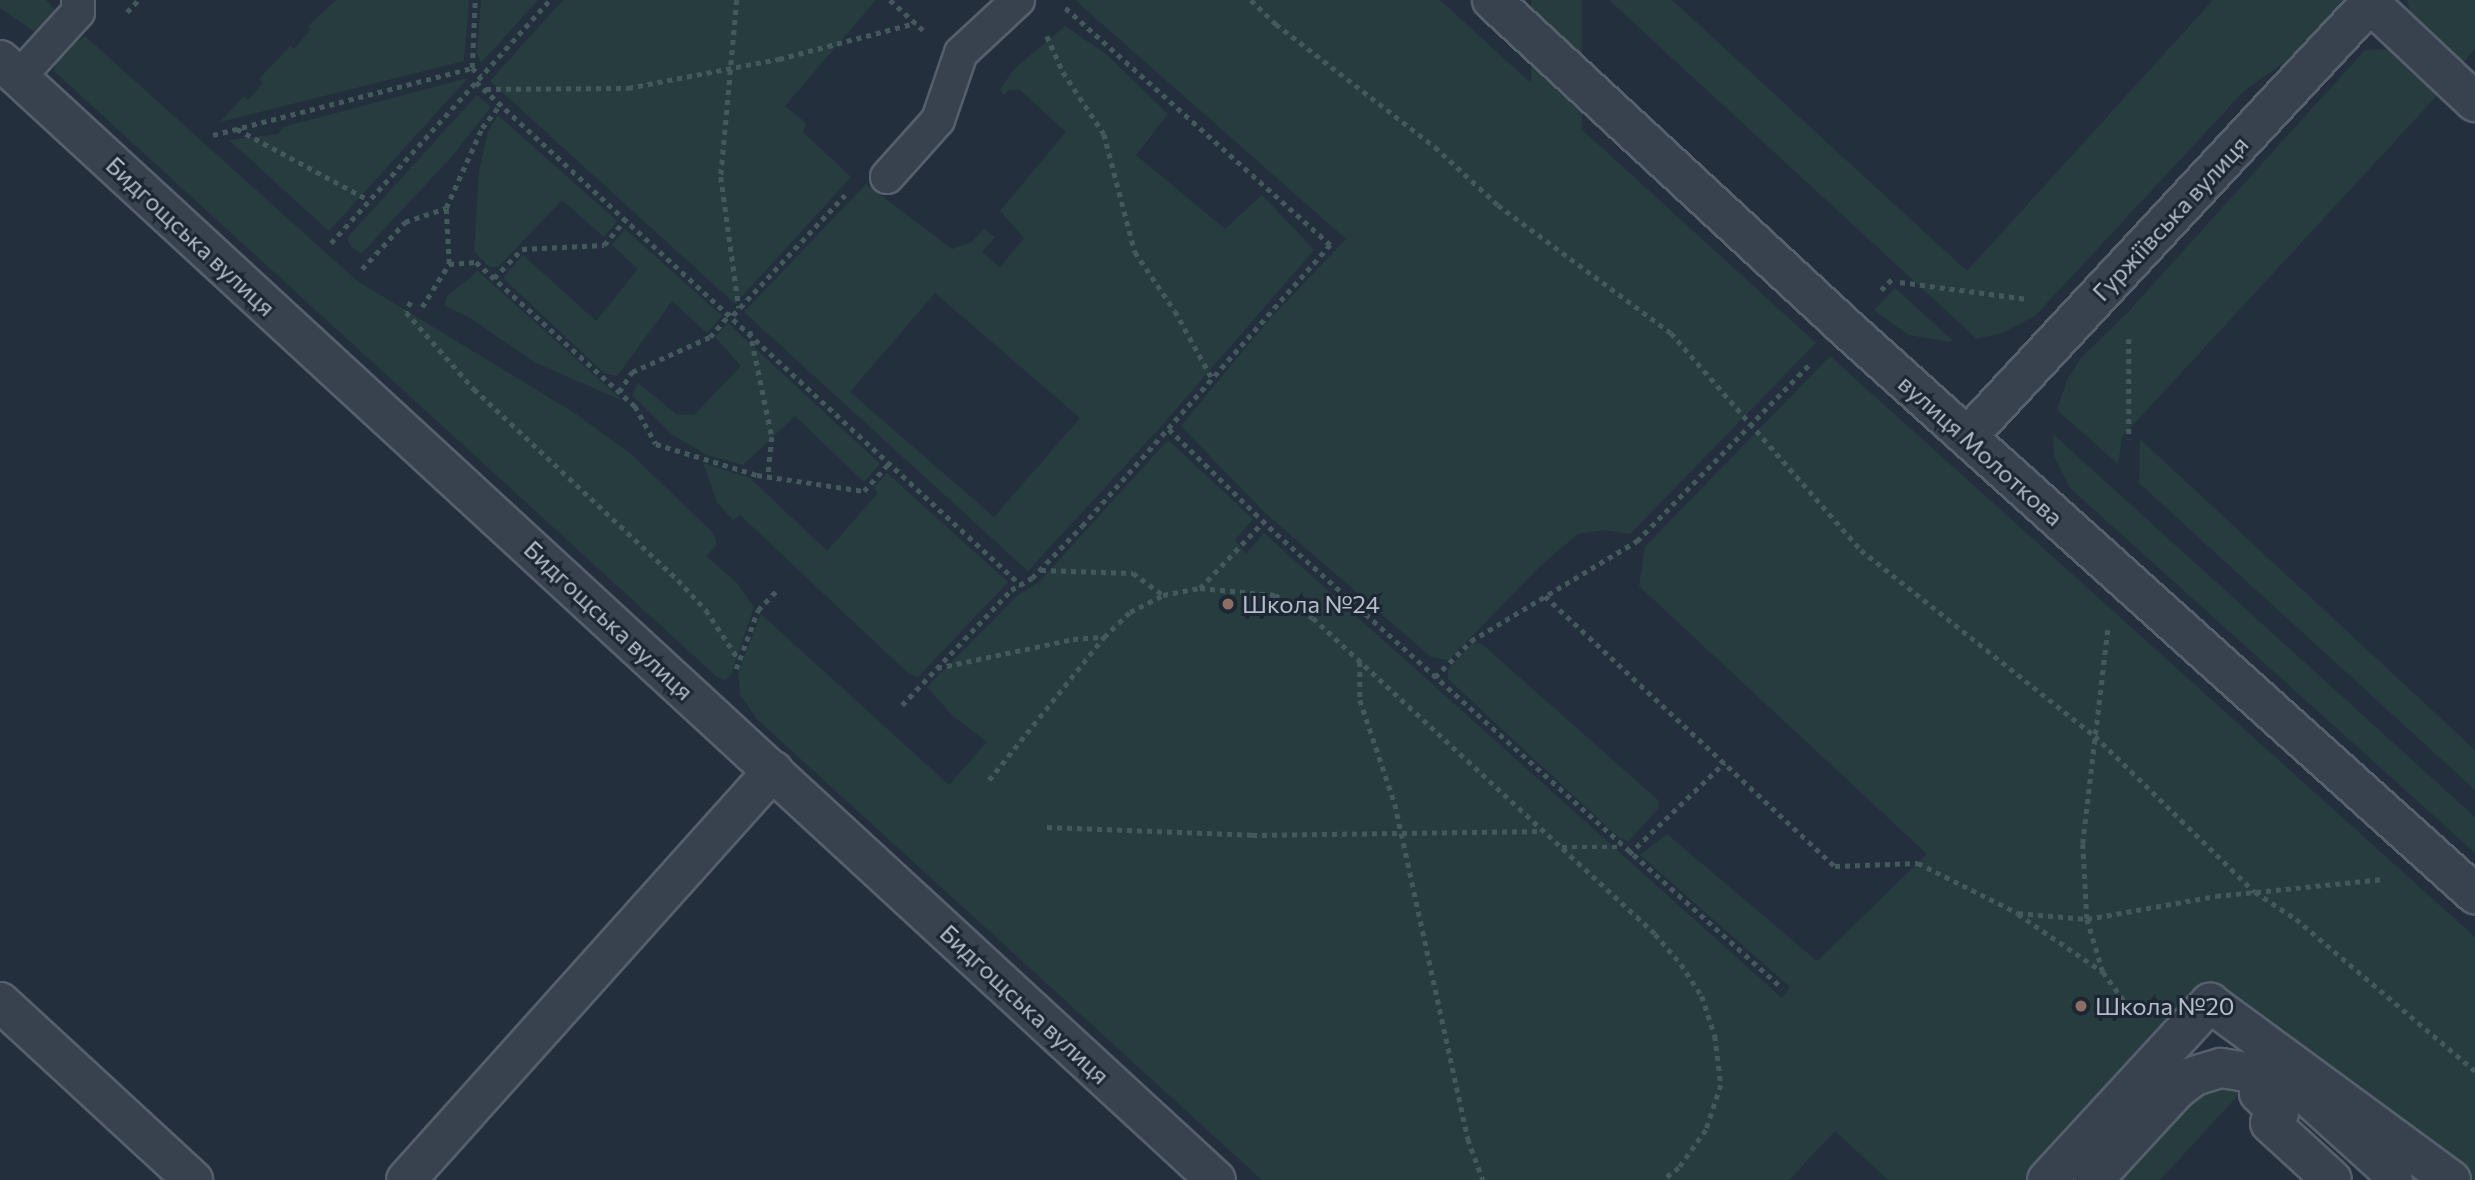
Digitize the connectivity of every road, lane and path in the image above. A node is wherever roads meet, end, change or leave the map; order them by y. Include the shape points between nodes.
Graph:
1 (78, 0) edge
2 (475, 0) edge
3 (550, 0) edge
4 (737, 0) edge
5 (1018, 0) edge
6 (1057, 0) edge
7 (1251, 0) edge
8 (1492, 0) edge
9 (2372, 2) edge
10 (1066, 8) junction
11 (1059, 16) dead end
12 (915, 23) dead end
13 (1045, 31) dead end
14 (472, 68) junction
15 (730, 68) junction
16 (9, 69) edge
17 (481, 76) junction
18 (476, 82) junction
19 (485, 89) junction
20 (2475, 102) edge
21 (501, 104) junction
22 (236, 129) junction
23 (213, 135) dead end
24 (887, 177) joint
25 (369, 200) junction
26 (446, 208) junction
27 (627, 218) junction
28 (331, 243) dead end
29 (449, 264) junction
30 (362, 269) dead end
31 (494, 278) junction
32 (1900, 282) dead end
33 (2104, 289) junction
34 (411, 302) dead end
35 (422, 307) dead end
36 (739, 308) junction
37 (732, 314) junction
38 (2072, 324) junction
39 (750, 331) junction
40 (1814, 359) dead end
41 (1212, 378) junction
42 (619, 392) junction
43 (1751, 424) junction
44 (1169, 429) junction
45 (1967, 437) junction
46 (2129, 439) dead end
47 (890, 462) junction
48 (768, 477) junction
49 (1264, 522) junction
50 (1040, 570) junction
51 (1021, 585) junction
52 (2133, 586) junction
53 (779, 588) dead end
54 (1200, 588) junction
55 (1163, 596) junction
56 (1545, 596) junction
57 (1104, 637) junction
58 (739, 660) junction
59 (1360, 662) junction
60 (936, 668) junction
61 (1435, 677) junction
62 (902, 705) dead end
63 (710, 712) junction
64 (2095, 736) junction
65 (1724, 763) junction
66 (774, 771) junction
67 (989, 780) dead end
68 (1047, 827) dead end
69 (1544, 831) junction
70 (1402, 833) junction
71 (1561, 847) junction
72 (1620, 847) junction
73 (1629, 854) junction
74 (2463, 883) edge
75 (2255, 892) junction
76 (2018, 913) junction
77 (2087, 919) junction
78 (2103, 972) junction
79 (1782, 988) dead end
80 (0, 1002) edge
81 (2155, 1064) junction
82 (2475, 1071) edge
83 (193, 1180) edge
84 (406, 1180) edge
85 (1216, 1180) edge
86 (1483, 1180) edge
87 (1663, 1180) edge
88 (2047, 1180) edge
89 (2070, 1180) edge
90 (2093, 1180) edge
91 (2332, 1180) edge
92 (2396, 1180) edge
93 (2451, 1180) edge

1 - 16 lane via 78,12
2 - 14 path
3 - 17 path
4 - 15 path
5 - 24 lane via 961,53 938,120
6 - 10 path
7 - 43 path via 1435,147 1498,205 1671,333
8 - 45 street, вулиця Молоткова
9 - 20 street
9 - 33 street, Гуржіївська вулиця
10 - 11 path
10 - 41 path via 1330,244
12 - 15 path
13 - 41 path via 1063,72 1104,134 1135,252
14 - 17 path
14 - 22 path
15 - 19 path via 628,88
15 - 36 path via 721,177
16 - 63 street, Бидгощська вулиця
17 - 18 path
18 - 19 path
18 - 25 path
19 - 21 path
21 - 26 path via 482,128
21 - 27 path
22 - 23 path
22 - 25 path
24 - 36 path via 858,181
25 - 28 path
26 - 29 path
26 - 30 path via 405,222
27 - 31 path via 604,245 522,249
27 - 37 path
29 - 31 path via 476,262
29 - 35 path
31 - 42 path
32 - 38 path via 2048,302
33 - 38 street, Гуржіївська вулиця
33 - 46 path via 2128,312
34 - 58 path via 406,312 474,389 678,579 706,610
36 - 37 path
37 - 39 path
37 - 42 path via 710,337 632,372
38 - 45 street, Гуржіївська вулиця
39 - 47 path
39 - 48 path via 772,437
40 - 43 path
41 - 44 path
42 - 48 path via 635,406 656,444
43 - 56 path via 1637,541
43 - 64 path via 1861,550
44 - 49 path
44 - 50 path
45 - 52 street, вулиця Молоткова
47 - 48 path via 864,491
47 - 51 path
49 - 54 path
49 - 61 path
50 - 51 path
50 - 55 path via 1133,573
51 - 60 path
52 - 64 path via 2111,610
52 - 74 street, вулиця Молоткова
53 - 58 path via 758,610
54 - 55 path
54 - 59 path via 1275,596 1312,618
55 - 57 path via 1130,612
56 - 61 path via 1471,641
56 - 65 path
57 - 60 path via 1073,639
57 - 67 path
58 - 63 path via 733,688
59 - 69 path
59 - 70 path via 1360,700
60 - 62 path
61 - 72 path
63 - 66 street, Бидгощська вулиця
64 - 75 path
64 - 77 path via 2083,844
65 - 73 path
65 - 76 path via 1835,866 1917,863
66 - 84 street
66 - 85 street, Бидгощська вулиця
68 - 70 path via 1252,835
69 - 70 path
69 - 71 path
70 - 86 path via 1468,1139
71 - 72 path
71 - 87 path via 1681,964 1702,996 1715,1037 1721,1085 1706,1130 1679,1168
72 - 73 path
73 - 79 path
74 - 75 path
75 - 77 path
75 - 82 path via 2296,919
76 - 77 path
76 - 78 path
77 - 78 path
78 - 81 path via 2148,1034
80 - 83 street
81 - 88 street
81 - 93 street via 2210,1003
89 - 92 lane via 2171,1072 2220,1051 2240,1052 2265,1062
90 - 91 street via 2177,1089 2194,1076 2221,1068 2247,1072 2267,1084 2259,1093 2279,1113 2270,1123

